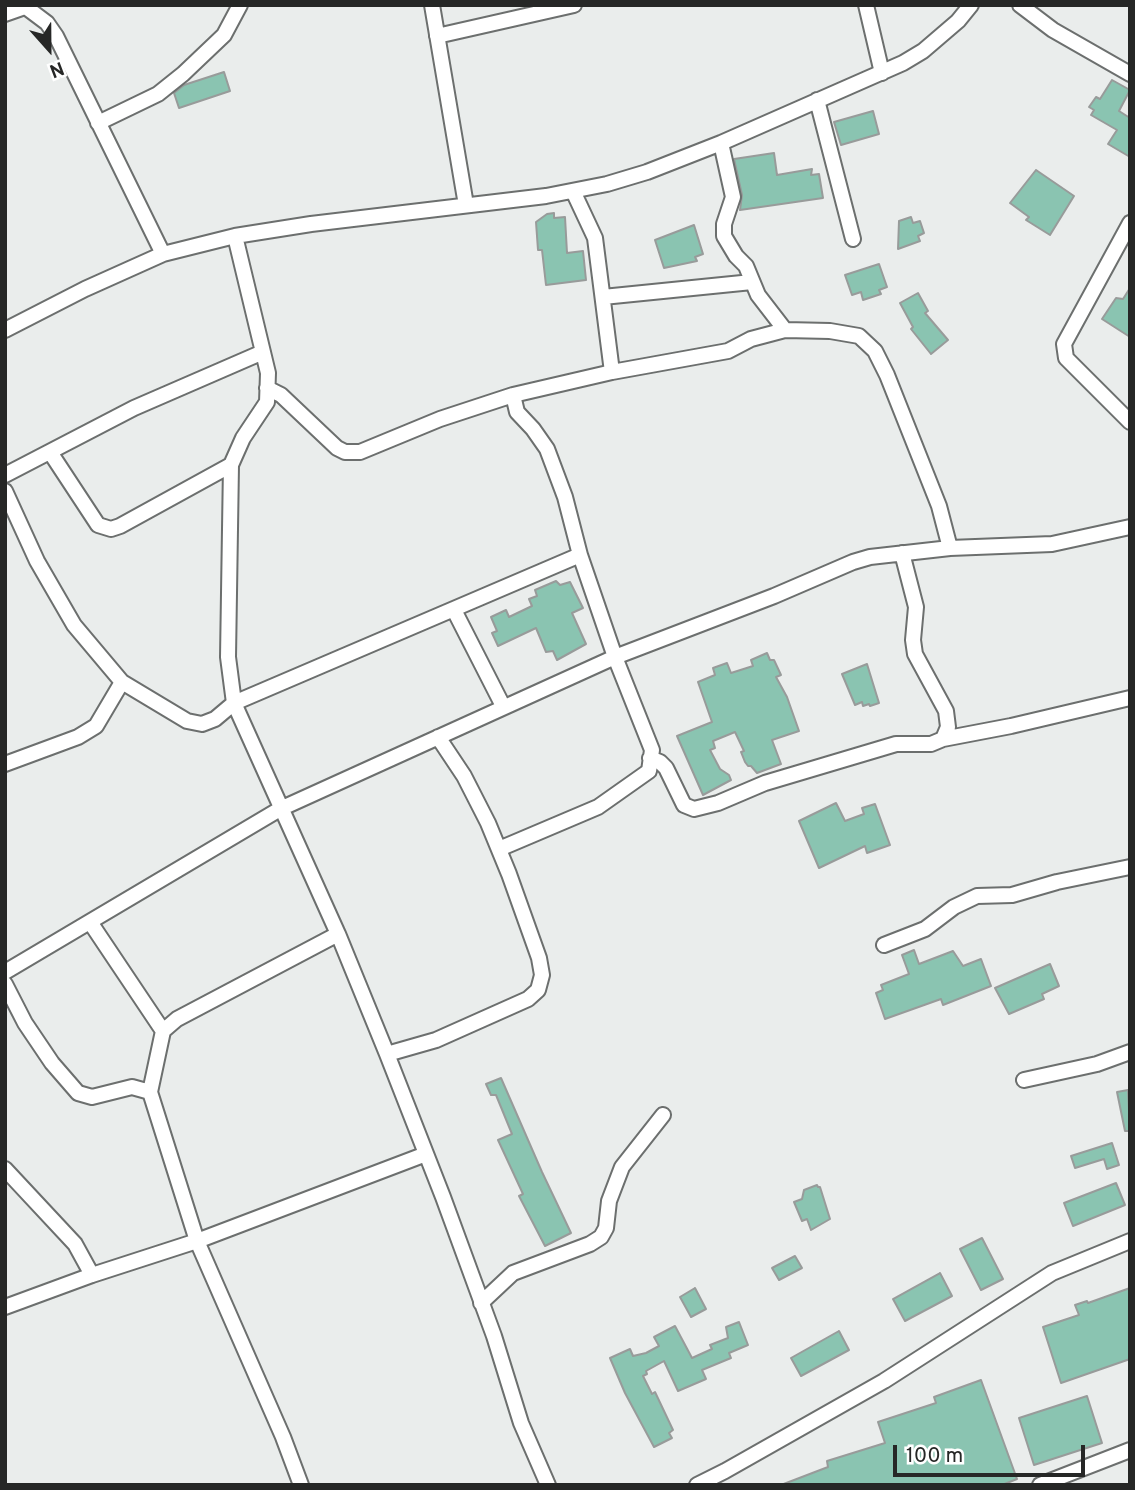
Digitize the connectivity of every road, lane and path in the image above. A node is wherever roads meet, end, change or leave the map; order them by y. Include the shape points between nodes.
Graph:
1 (240, 5) edge
2 (432, 5) edge
3 (574, 5) edge
4 (866, 5) edge
5 (971, 5) edge
6 (1020, 5) edge
7 (24, 6) edge
8 (5, 14) edge
9 (437, 36) junction
10 (882, 73) junction
11 (1130, 74) edge
12 (817, 100) junction
13 (98, 123) junction
14 (721, 142) junction
15 (573, 191) junction
16 (466, 205) junction
17 (1130, 223) edge
18 (235, 236) junction
19 (853, 239) dead end
20 (163, 254) junction
21 (752, 282) junction
22 (603, 297) junction
23 (5, 330) edge
24 (785, 330) junction
25 (263, 352) junction
26 (612, 372) junction
27 (267, 388) junction
28 (513, 395) junction
29 (1130, 422) edge
30 (50, 452) junction
31 (231, 465) junction
32 (5, 475) edge
33 (5, 491) edge
34 (1130, 527) edge
35 (950, 548) junction
36 (902, 553) junction
37 (580, 555) junction
38 (454, 610) junction
39 (615, 657) junction
40 (122, 682) junction
41 (1130, 698) edge
42 (234, 703) junction
43 (503, 706) junction
44 (438, 737) junction
45 (943, 739) junction
46 (650, 758) junction
47 (5, 764) edge
48 (280, 809) junction
49 (499, 849) junction
50 (1130, 867) edge
51 (90, 922) junction
52 (338, 934) junction
53 (884, 945) dead end
54 (5, 972) edge
55 (5, 984) edge
56 (163, 1031) junction
57 (1130, 1052) edge
58 (387, 1054) junction
59 (1024, 1080) dead end
60 (150, 1092) junction
61 (663, 1115) dead end
62 (426, 1154) junction
63 (5, 1170) edge
64 (197, 1241) junction
65 (1130, 1241) edge
66 (92, 1275) junction
67 (481, 1303) junction
68 (5, 1307) edge
69 (1130, 1450) edge
70 (301, 1485) edge
71 (548, 1485) edge
72 (697, 1485) edge
73 (1040, 1485) edge

1 - 13 street via 224,35 183,74 158,94
2 - 9 street
3 - 9 street
4 - 10 street
5 - 10 street via 923,51
6 - 11 street via 1053,30
7 - 8 street
7 - 13 street via 47,23
9 - 16 street
10 - 12 street
12 - 14 street
12 - 19 street
13 - 20 street
14 - 15 street via 637,175
14 - 21 street via 733,197 724,236
15 - 16 street
15 - 22 street via 595,238
16 - 18 street
17 - 29 street via 1064,344 1066,358
18 - 20 street
18 - 25 street
20 - 23 street
21 - 22 street
21 - 24 street
22 - 26 street
24 - 26 street via 728,351
24 - 35 street via 859,336 875,351 939,506
25 - 27 street
25 - 30 street via 134,408
26 - 28 street
27 - 28 street via 281,394 337,448 354,452
27 - 31 street via 267,402
28 - 37 street via 517,412 547,449
30 - 31 street via 99,525 111,528
30 - 32 street
31 - 42 street via 228,657
33 - 40 street via 37,561 74,625
34 - 35 street via 1052,544
35 - 36 street
36 - 39 street via 853,562
36 - 45 street via 916,607 915,654 946,711 948,727
37 - 38 street
37 - 39 street
38 - 42 street
38 - 43 street
39 - 43 street
39 - 46 street via 652,750
40 - 42 street via 187,722 215,719
40 - 47 street via 96,726
41 - 45 street
42 - 48 street
43 - 44 street
44 - 48 street
44 - 49 street via 464,776
45 - 46 street via 931,744 896,744 694,809 684,805 666,768
46 - 49 street via 649,771 598,807
48 - 51 street
48 - 52 street
49 - 58 street via 539,958 542,975 538,990 528,999 436,1040
50 - 53 street via 1012,895 977,896 945,912 925,929
51 - 54 street
51 - 56 street
52 - 56 street via 193,1010
52 - 58 street
55 - 60 street via 51,1063 78,1093 92,1097 132,1087
56 - 60 street
57 - 59 street via 1097,1065
58 - 62 street
60 - 64 street
61 - 67 street via 622,1167 601,1237 513,1273
62 - 64 street
62 - 67 street
63 - 66 street via 75,1244
64 - 66 street
64 - 70 street
65 - 72 street via 1052,1273 884,1381
66 - 68 street
67 - 71 street via 521,1423
69 - 73 street

